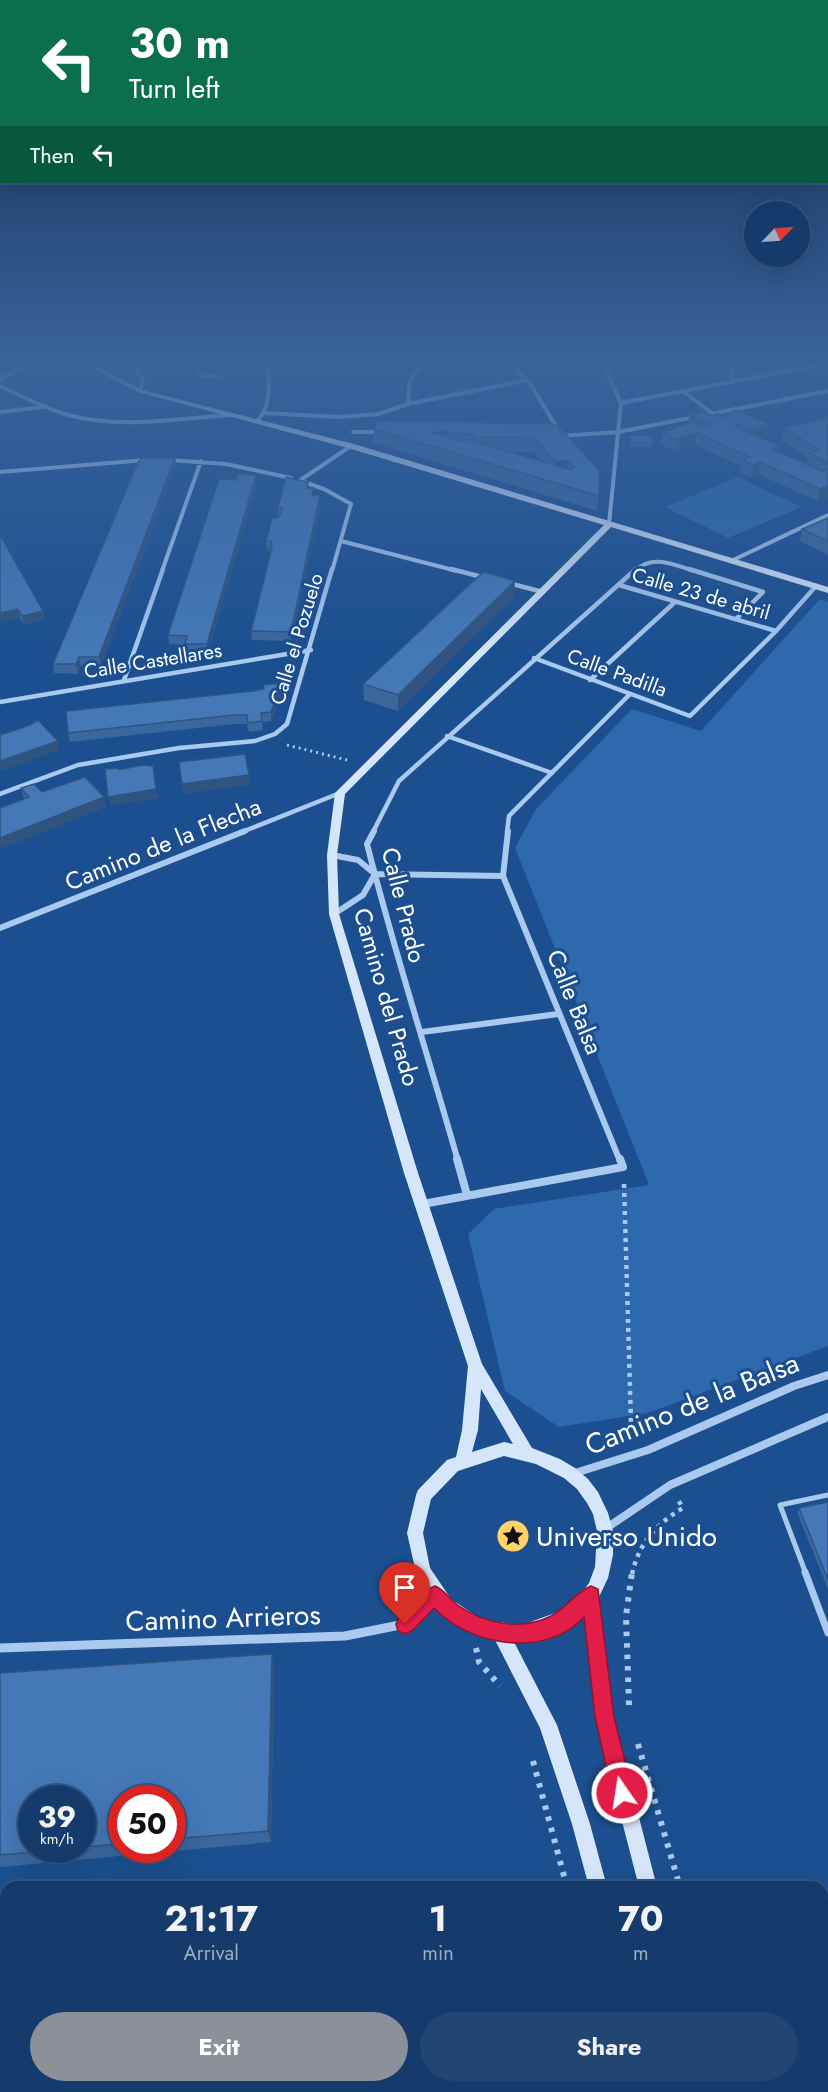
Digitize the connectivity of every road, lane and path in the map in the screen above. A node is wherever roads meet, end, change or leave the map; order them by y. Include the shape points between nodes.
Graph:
1 (152, 460) edge
2 (163, 460) edge
3 (332, 460) edge
4 (393, 460) edge
5 (615, 460) edge
6 (201, 461) junction
7 (0, 472) edge
8 (299, 481) junction
9 (828, 515) edge
10 (609, 524) junction
11 (341, 541) junction
12 (731, 561) junction
13 (489, 578) edge
14 (501, 581) edge
15 (619, 585) junction
16 (816, 586) junction
17 (828, 590) edge
18 (543, 592) junction
19 (675, 602) junction
20 (736, 619) junction
21 (776, 631) junction
22 (310, 650) junction
23 (534, 658) junction
24 (590, 680) junction
25 (124, 681) junction
26 (629, 695) junction
27 (0, 702) edge
28 (275, 734) junction
29 (447, 736) junction
30 (368, 765) junction
31 (552, 773) junction
32 (340, 793) junction
33 (0, 794) edge
34 (332, 855) junction
35 (375, 874) junction
36 (503, 876) junction
37 (334, 914) junction
38 (0, 928) edge
39 (558, 1014) junction
40 (422, 1032) junction
41 (623, 1167) junction
42 (467, 1194) junction
43 (423, 1204) junction
44 (475, 1366) junction
45 (828, 1375) edge
46 (828, 1417) edge
47 (631, 1423) dead end
48 (526, 1452) junction
49 (463, 1459) junction
50 (572, 1474) junction
51 (828, 1495) edge
52 (683, 1508) dead end
53 (605, 1529) junction
54 (435, 1595) junction
55 (591, 1595) junction
56 (470, 1624) junction
57 (500, 1633) junction
58 (828, 1633) edge
59 (0, 1648) edge
60 (504, 1690) dead end
61 (629, 1708) dead end
62 (636, 1739) dead end
63 (530, 1752) dead end
64 (565, 1881) edge
65 (596, 1881) edge
66 (646, 1881) edge
67 (678, 1881) edge

1 - 7 street
2 - 6 street
3 - 8 street
4 - 10 main road
5 - 10 street
6 - 8 street
6 - 25 street
8 - 11 street, Calle el Pozuelo via 351,504
9 - 12 street
10 - 12 main road
10 - 18 main road
11 - 13 street
11 - 22 street, Calle el Pozuelo
12 - 16 main road
14 - 18 street
15 - 19 street, Calle 23 de abril
15 - 20 street, Calle Prado via 644,563 654,560 763,592
15 - 23 street, Calle Prado
16 - 17 main road
16 - 21 street
18 - 30 main road
19 - 20 street, Calle 23 de abril
19 - 24 street
20 - 21 street, Calle 23 de abril
21 - 26 street, Calle Padilla via 690,716
22 - 25 street, Calle Castellares
22 - 28 street, Calle el Pozuelo via 287,724
23 - 24 street, Calle Padilla
23 - 29 street, Calle Prado
24 - 26 street, Calle Padilla
25 - 27 street, Calle Castellares
26 - 31 street, Calle Balsa
28 - 30 path via 282,744
28 - 33 street, Calle el Pozuelo via 255,741 179,748 78,765
29 - 31 street
29 - 35 street, Calle Prado via 399,781 367,844
30 - 32 main road
31 - 36 street, Calle Balsa via 509,816
32 - 34 main road, Camino del Prado
32 - 38 street, Camino de la Flecha
34 - 35 street via 358,860
34 - 37 main road, Camino del Prado
35 - 36 street
35 - 37 street via 363,895
35 - 40 street, Calle Prado via 390,936
36 - 39 street, Calle Balsa
37 - 43 main road, Camino del Prado
39 - 40 street
39 - 41 street, Calle Balsa
40 - 42 street, Calle Prado
41 - 42 street
41 - 47 path
42 - 43 street
43 - 44 main road, Camino del Prado
44 - 48 main road, Camino del Prado
44 - 49 main road, Camino del Prado via 471,1430
45 - 50 street, Camino de la Balsa via 648,1450
46 - 53 street via 669,1485
48 - 49 main road via 504,1449
48 - 50 main road via 550,1460
49 - 54 main road via 425,1493 416,1518 414,1545 418,1562
50 - 53 main road via 587,1490
51 - 58 lane via 780,1505
52 - 61 path via 649,1535 635,1566 625,1631
53 - 55 main road via 602,1575
54 - 56 main road
54 - 59 street, Camino Arrieros via 405,1624 345,1636
55 - 57 main road via 574,1613 552,1626 527,1633
55 - 66 main road via 604,1717
56 - 57 main road
56 - 60 path via 479,1662
57 - 65 main road via 548,1725
62 - 67 path
63 - 64 path

